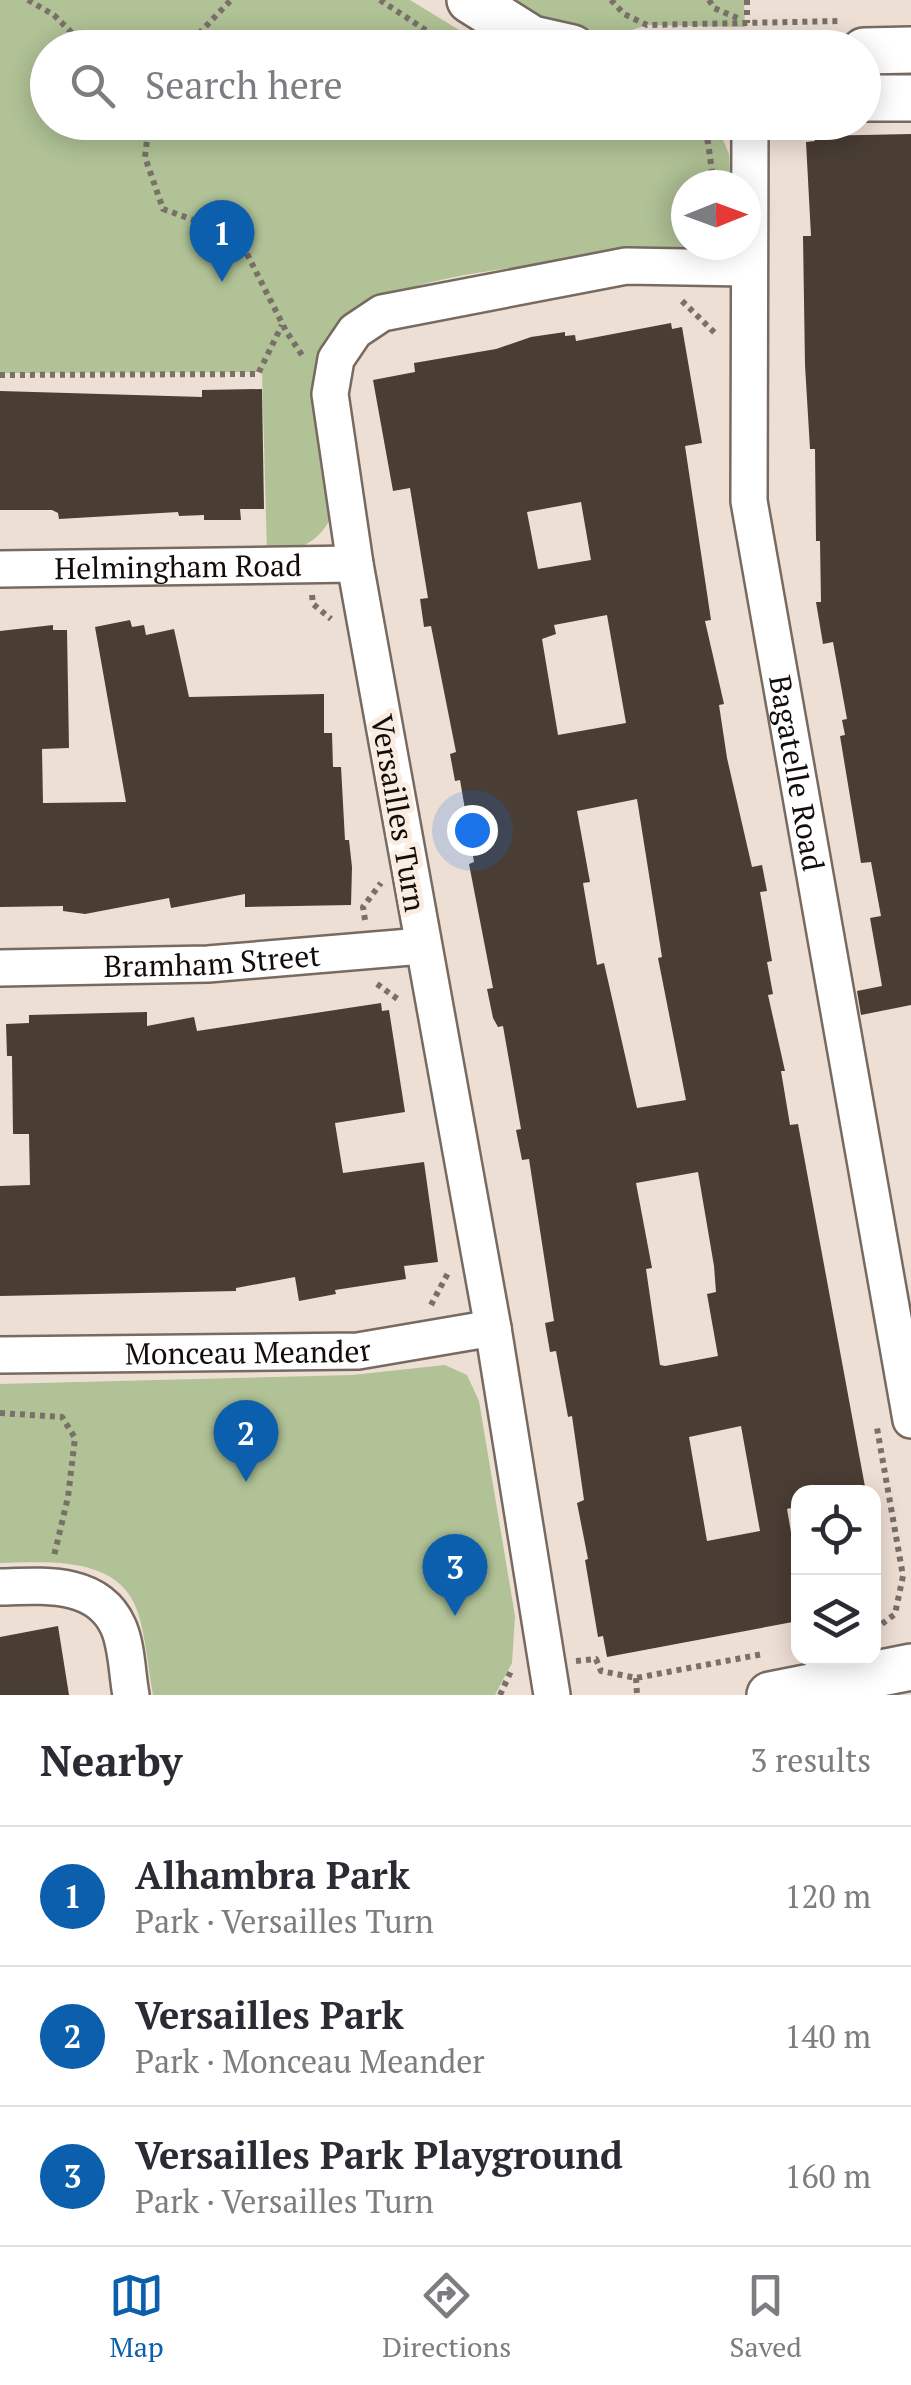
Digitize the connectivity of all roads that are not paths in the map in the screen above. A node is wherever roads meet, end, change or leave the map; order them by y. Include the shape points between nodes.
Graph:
1 (470, 0) edge
2 (518, 30) edge
3 (881, 42) edge
4 (911, 50) edge
5 (881, 98) edge
6 (911, 98) edge
7 (750, 140) edge
8 (746, 268) junction
9 (356, 564) junction
10 (0, 569) edge
11 (422, 946) junction
12 (0, 968) edge
13 (492, 1328) junction
14 (0, 1355) edge
15 (911, 1420) edge
16 (0, 1588) edge
17 (911, 1663) edge
18 (550, 1679) edge
19 (131, 1695) edge
20 (770, 1695) edge

1 - 2 street
3 - 4 street
5 - 6 street
7 - 8 street, Bagatelle Road
8 - 9 street, Versailles Turn via 626,266 382,313 354,331 336,359 330,394
8 - 15 street, Bagatelle Road via 749,500
9 - 10 street, Helmingham Road
9 - 11 street, Versailles Turn
11 - 12 street, Bramham Street via 208,964
11 - 13 street, Versailles Turn
13 - 14 street, Monceau Meander via 358,1350
13 - 18 street, Versailles Turn
16 - 19 street via 47,1586 99,1600 119,1626
17 - 20 street

